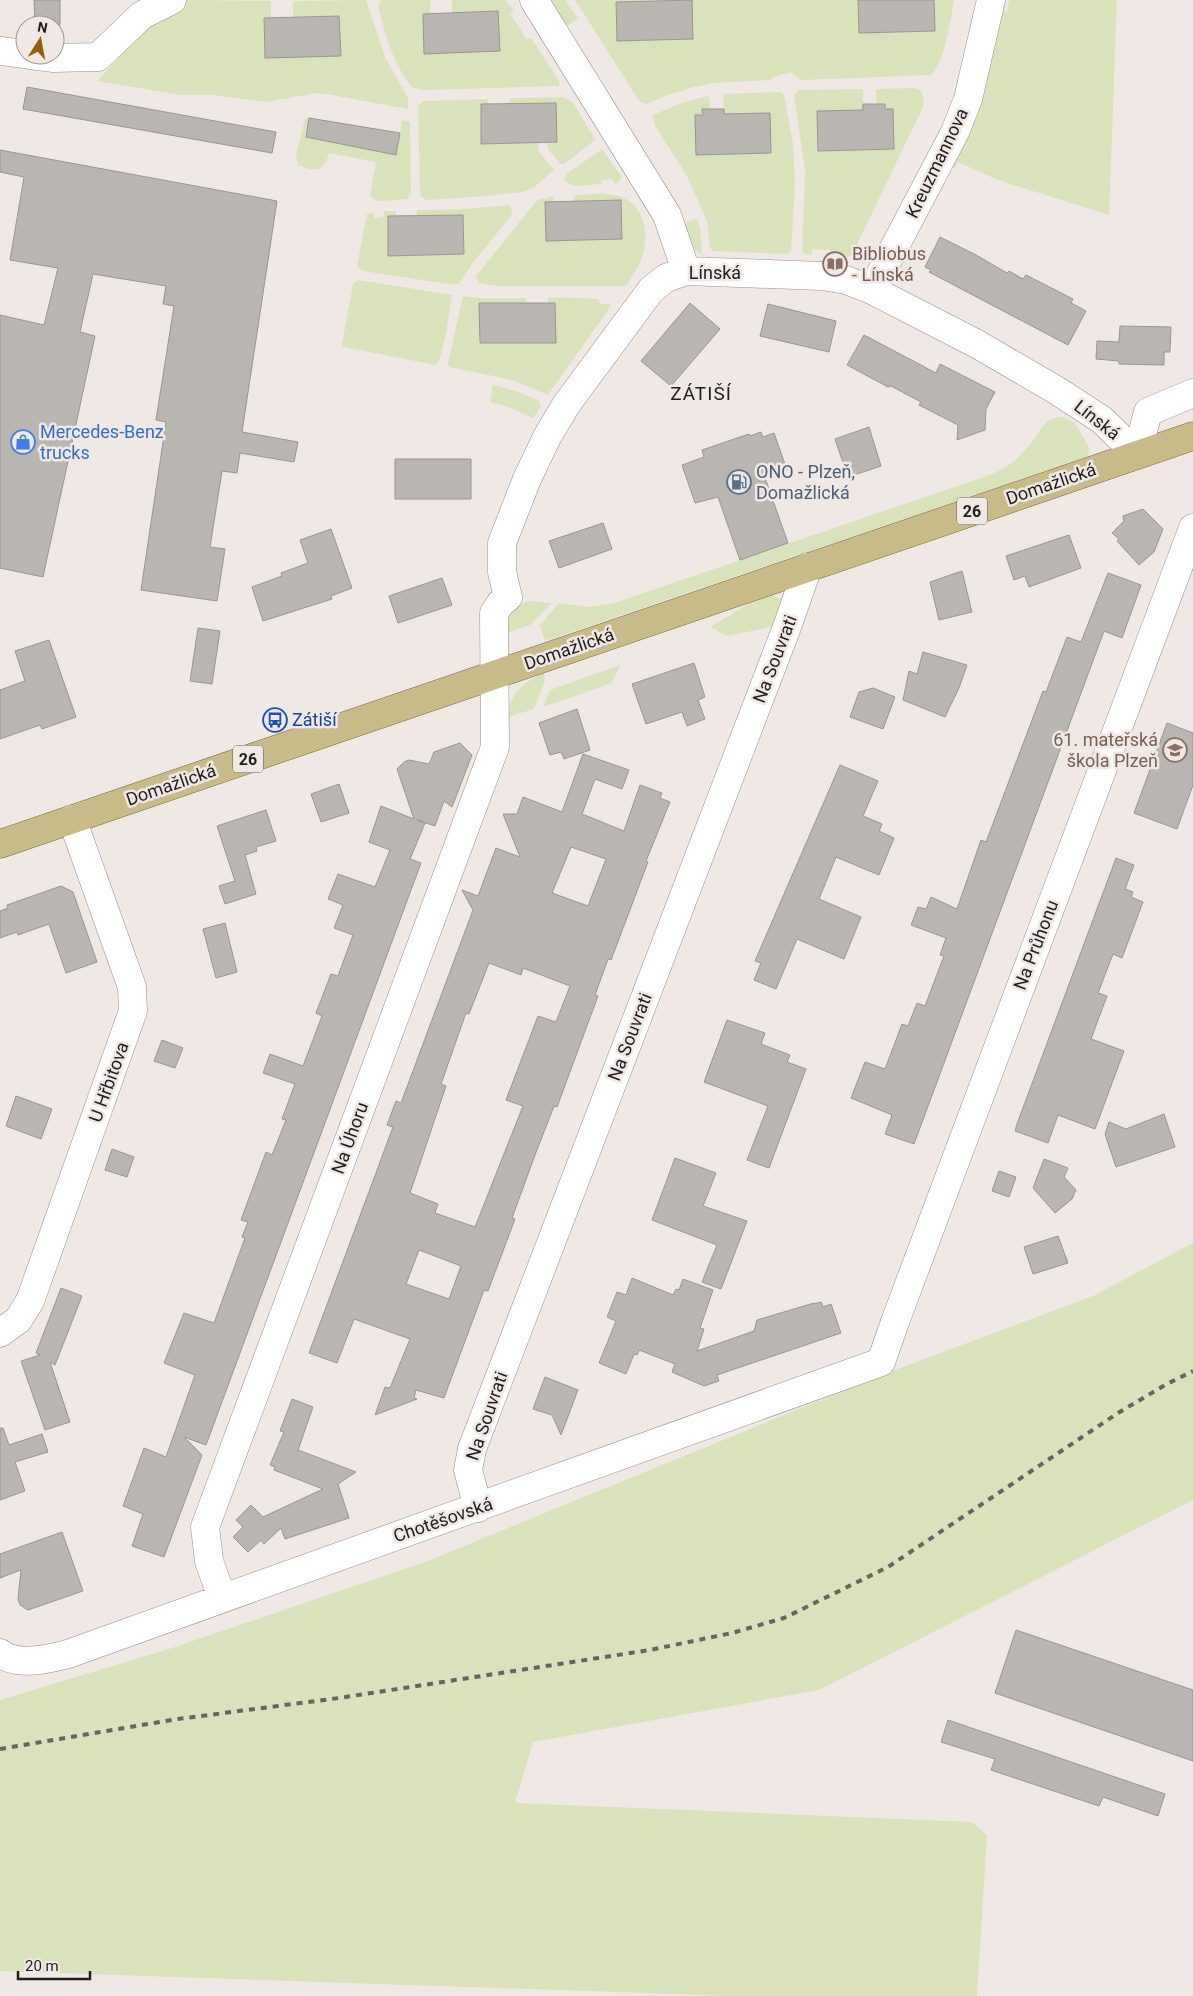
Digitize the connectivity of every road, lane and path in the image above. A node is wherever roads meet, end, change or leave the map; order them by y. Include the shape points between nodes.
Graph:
1 (172, 0) edge
2 (534, 0) edge
3 (991, 0) edge
4 (0, 52) edge
5 (15, 53) edge
6 (65, 58) edge
7 (686, 271) junction
8 (872, 290) junction
9 (1193, 393) edge
10 (1193, 436) edge
11 (1137, 454) junction
12 (1193, 528) edge
13 (808, 568) junction
14 (495, 675) junction
15 (72, 820) junction
16 (0, 844) edge
17 (0, 1332) edge
18 (881, 1362) joint
19 (478, 1508) junction
20 (222, 1598) junction
21 (1, 1654) edge

1 - 6 street via 142,15 98,57
2 - 7 street via 667,215
3 - 8 street, Kreuzmannova via 968,98 955,132
4 - 5 street
7 - 8 street, Línská via 822,276 846,280
7 - 14 street, Línská via 666,278 651,290 566,405 527,479 502,543 502,572 508,597 494,613
8 - 11 street, Línská via 977,344 1056,390 1102,420
9 - 11 street via 1148,412
10 - 11 main road, Domažlická / 26
11 - 13 main road, Domažlická / 26
12 - 18 street, Na Průhonu
13 - 14 main road, Domažlická / 26
13 - 19 street, Na Souvrati via 472,1449 468,1470
14 - 15 main road, Domažlická / 26
14 - 20 street, Na Úhoru via 496,735 491,760 205,1526 209,1561
15 - 16 main road, Domažlická / 26
15 - 17 street, U Hřbitova via 132,987 133,1011 30,1301 18,1320
18 - 19 street, Chotěšovská
19 - 20 street, Chotěšovská
20 - 21 street, Chotěšovská via 50,1659 22,1660

